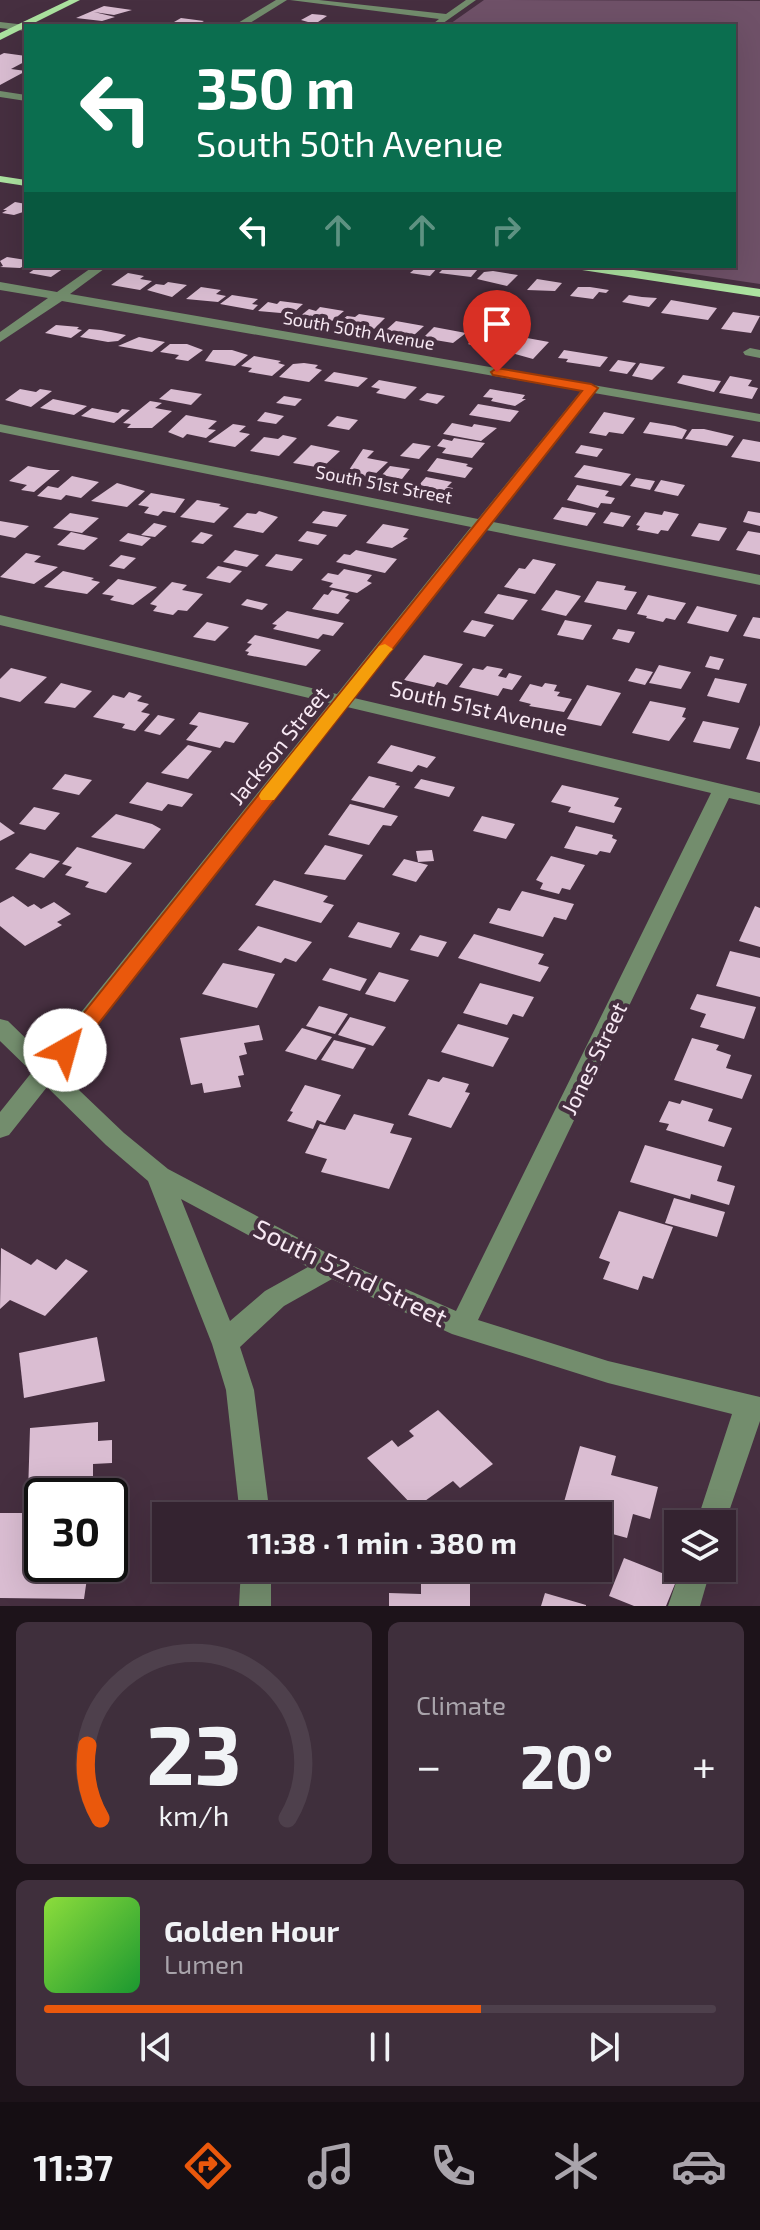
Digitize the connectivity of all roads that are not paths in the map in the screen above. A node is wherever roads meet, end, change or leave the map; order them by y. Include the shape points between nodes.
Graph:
1 (76, 0) edge
2 (283, 0) edge
3 (294, 0) edge
4 (472, 0) edge
5 (448, 17) junction
6 (31, 24) edge
7 (241, 24) edge
8 (438, 24) edge
9 (0, 25) edge
10 (23, 28) edge
11 (0, 37) edge
12 (0, 94) edge
13 (24, 98) edge
14 (0, 179) edge
15 (24, 183) edge
16 (99, 268) edge
17 (595, 268) edge
18 (0, 286) edge
19 (760, 293) edge
20 (59, 296) junction
21 (0, 338) edge
22 (591, 388) junction
23 (760, 418) edge
24 (0, 428) edge
25 (484, 524) junction
26 (760, 580) edge
27 (0, 620) edge
28 (344, 700) junction
29 (723, 790) junction
30 (760, 799) edge
31 (0, 1027) edge
32 (47, 1074) junction
33 (0, 1129) edge
34 (159, 1176) junction
35 (333, 1268) junction
36 (462, 1326) junction
37 (226, 1344) junction
38 (755, 1408) edge
39 (254, 1502) edge
40 (716, 1510) edge
41 (256, 1582) edge
42 (692, 1582) edge
43 (255, 1606) edge
44 (684, 1606) edge

1 - 6 main road
2 - 7 street
3 - 5 street
4 - 5 street
5 - 8 street
9 - 10 street
10 - 11 main road
12 - 13 street
14 - 15 main road
16 - 20 street
17 - 19 main road
18 - 20 street, South 50th Avenue
20 - 21 street
20 - 22 street, South 50th Avenue
22 - 23 street, South 50th Avenue
22 - 25 street, Jackson Street
24 - 25 street, South 51st Street
25 - 26 street, South 51st Street
25 - 28 street, Jackson Street
27 - 28 street, South 51st Avenue
28 - 29 street, South 51st Avenue
28 - 32 street, Jackson Street
29 - 30 street, South 51st Avenue
29 - 36 street, Jones Street
31 - 32 street, South 52nd Street
32 - 33 street, Jackson Street
32 - 34 street, South 52nd Street
34 - 35 street, South 52nd Street
34 - 37 street
35 - 36 street, South 52nd Street
35 - 37 street via 272,1296
36 - 38 street, South 52nd Street via 608,1372
37 - 39 street via 246,1426
38 - 40 street
41 - 43 street
42 - 44 street

